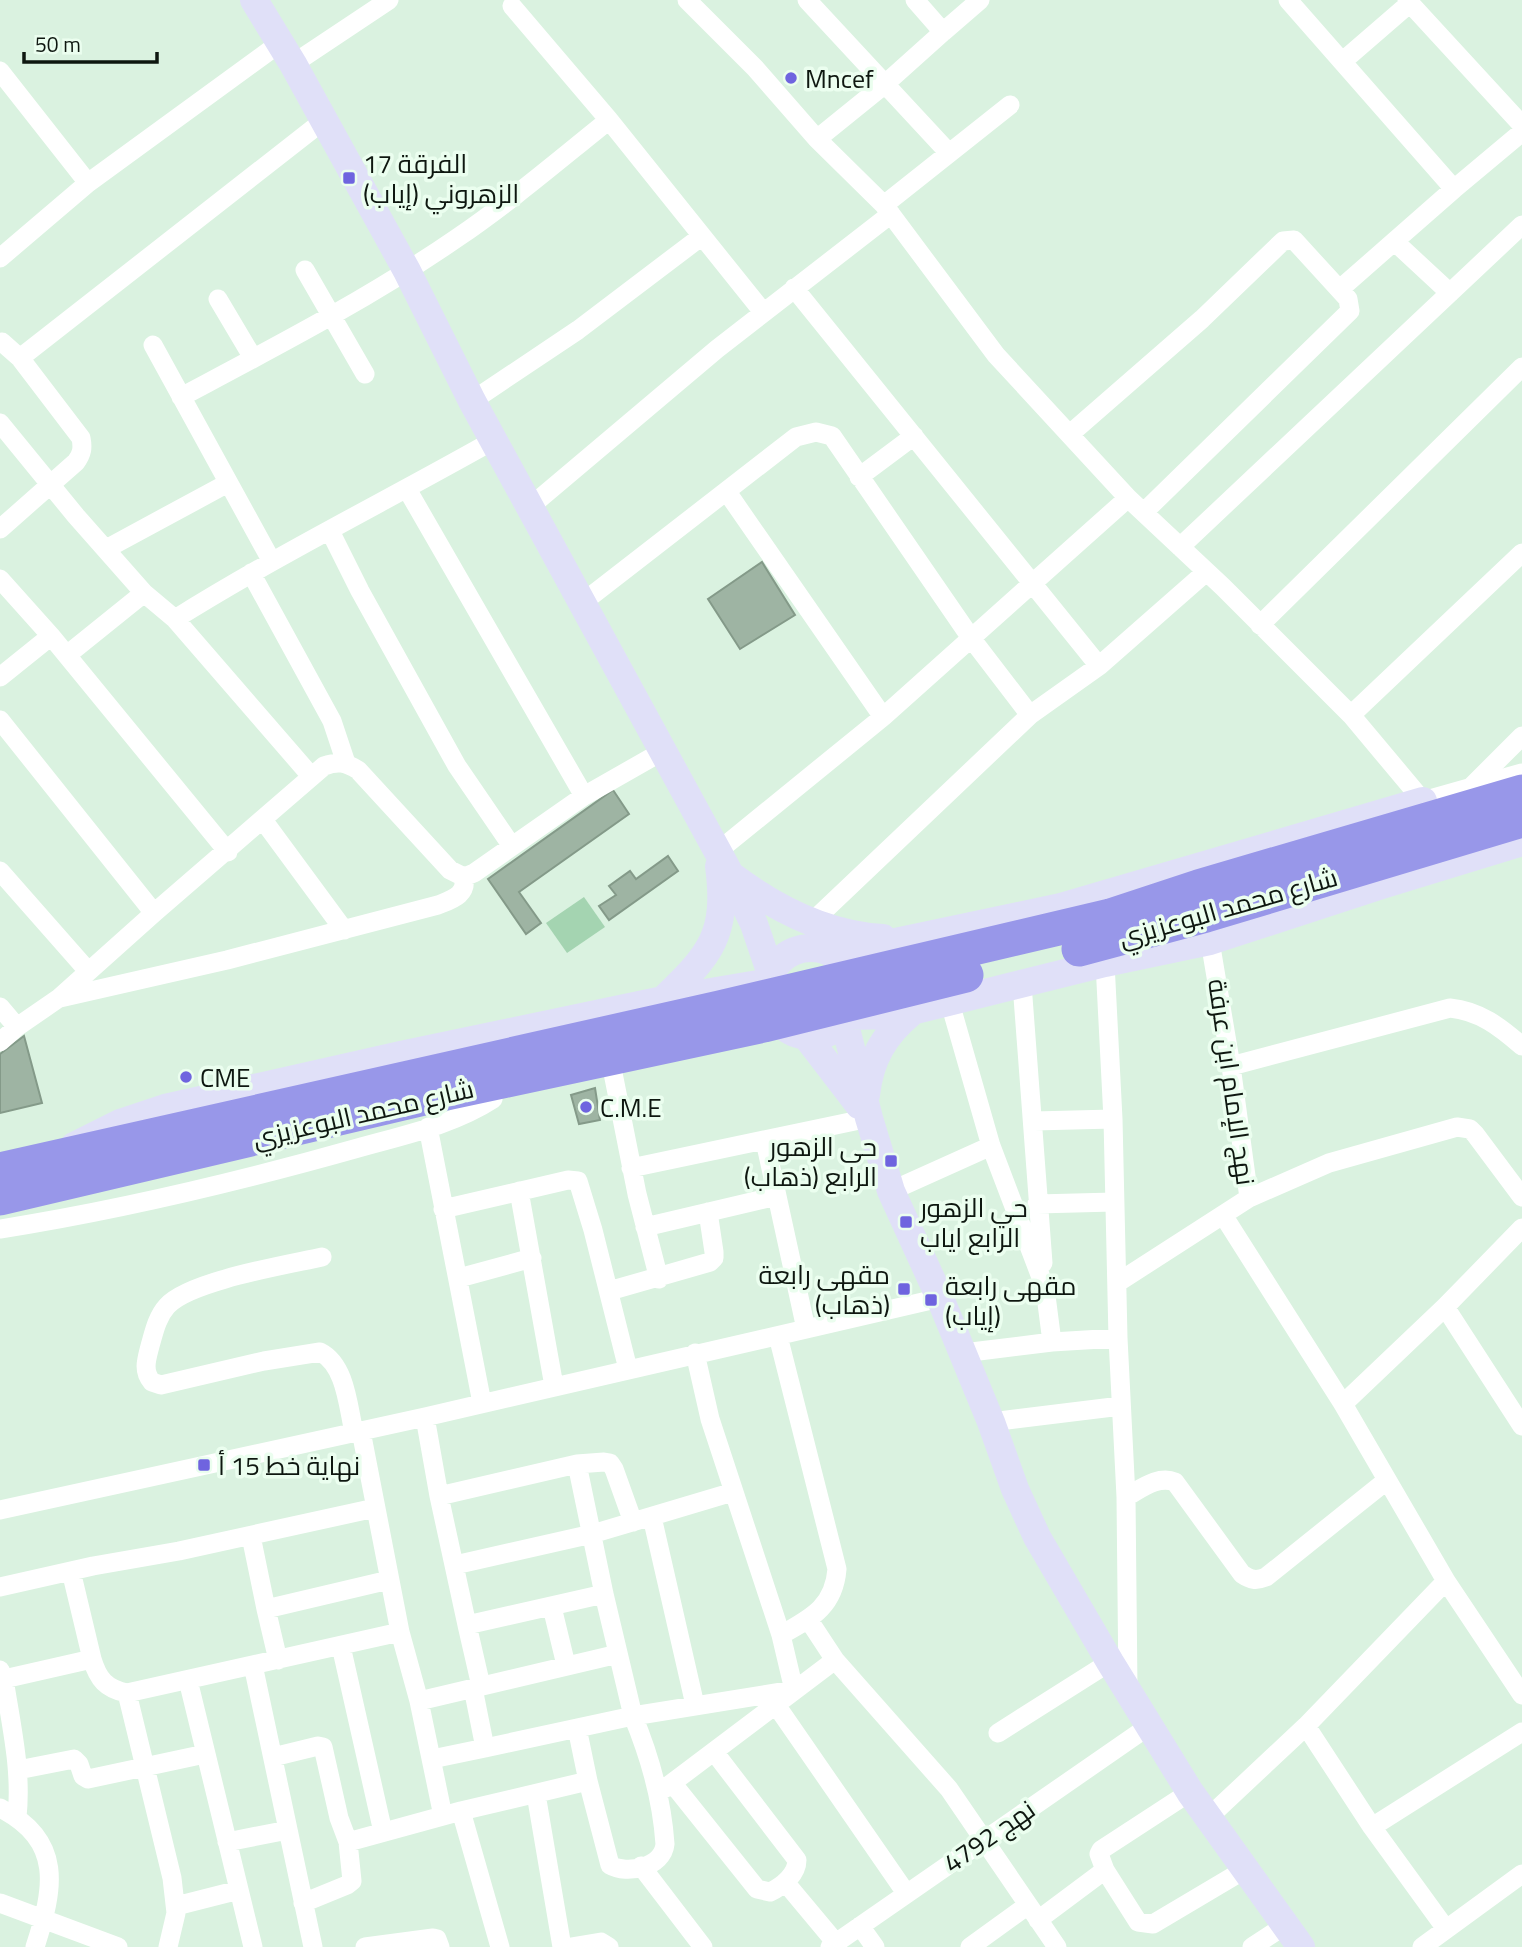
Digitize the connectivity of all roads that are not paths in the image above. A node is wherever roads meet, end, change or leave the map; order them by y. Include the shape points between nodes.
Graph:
1 (254, 0) edge
2 (389, 0) edge
3 (687, 0) edge
4 (807, 0) edge
5 (915, 0) edge
6 (980, 0) edge
7 (1288, 0) edge
8 (1409, 2) edge
9 (512, 6) dead end
10 (943, 32) junction
11 (287, 53) junction
12 (1342, 61) junction
13 (0, 71) edge
14 (885, 84) junction
15 (1010, 105) dead end
16 (609, 120) junction
17 (323, 121) junction
18 (1522, 125) edge
19 (1522, 132) edge
20 (817, 139) junction
21 (950, 153) junction
22 (88, 183) junction
23 (1454, 188) junction
24 (888, 210) junction
25 (1522, 225) edge
26 (702, 236) junction
27 (1395, 242) junction
28 (3, 250) edge
29 (305, 270) dead end
30 (407, 271) junction
31 (794, 288) junction
32 (1340, 289) junction
33 (1450, 293) junction
34 (218, 299) dead end
35 (763, 312) junction
36 (331, 316) junction
37 (2, 342) dead end
38 (153, 345) dead end
39 (20, 358) junction
40 (253, 358) junction
41 (1522, 367) edge
42 (365, 374) dead end
43 (181, 397) junction
44 (472, 401) junction
45 (0, 423) edge
46 (1070, 435) junction
47 (914, 436) junction
48 (494, 440) junction
49 (859, 477) junction
50 (228, 483) junction
51 (50, 485) junction
52 (407, 489) junction
53 (727, 492) junction
54 (1128, 498) junction
55 (531, 506) junction
56 (1144, 513) junction
57 (0, 529) edge
58 (330, 531) junction
59 (1180, 547) junction
60 (106, 549) junction
61 (1522, 553) edge
62 (271, 560) junction
63 (1206, 572) junction
64 (251, 573) junction
65 (0, 579) edge
66 (1031, 584) junction
67 (144, 593) junction
68 (582, 603) junction
69 (175, 619) junction
70 (1260, 625) junction
71 (51, 636) junction
72 (971, 638) junction
73 (67, 655) junction
74 (1099, 666) junction
75 (0, 677) edge
76 (1030, 715) junction
77 (1351, 715) junction
78 (883, 717) junction
79 (0, 720) edge
80 (1522, 736) edge
81 (663, 751) junction
82 (346, 762) junction
83 (1522, 773) edge
84 (311, 776) junction
85 (1469, 789) junction
86 (1522, 792) edge
87 (584, 796) junction
88 (1423, 801) junction
89 (263, 820) junction
90 (1520, 839) edge
91 (511, 845) junction
92 (228, 852) junction
93 (0, 870) edge
94 (729, 873) junction
95 (464, 877) junction
96 (154, 913) junction
97 (811, 922) junction
98 (344, 930) junction
99 (910, 939) junction
100 (1210, 941) junction
101 (827, 952) junction
102 (1105, 963) junction
103 (88, 971) junction
104 (770, 979) junction
105 (1022, 984) junction
106 (933, 988) junction
107 (59, 998) junction
108 (0, 1007) edge
109 (657, 1011) junction
110 (846, 1019) junction
111 (723, 1020) junction
112 (17, 1027) junction
113 (800, 1034) junction
114 (0, 1042) edge
115 (1522, 1046) edge
116 (1231, 1066) junction
117 (612, 1073) junction
118 (493, 1100) junction
119 (869, 1118) junction
120 (1113, 1119) junction
121 (1034, 1121) junction
122 (428, 1128) junction
123 (765, 1141) junction
124 (991, 1146) junction
125 (631, 1168) junction
126 (0, 1170) edge
127 (90, 1177) junction
128 (519, 1191) junction
129 (891, 1191) junction
130 (778, 1195) junction
131 (1522, 1197) edge
132 (0, 1198) edge
133 (1249, 1198) junction
134 (1114, 1202) junction
135 (1037, 1204) junction
136 (443, 1209) junction
137 (708, 1212) junction
138 (1223, 1215) junction
139 (645, 1227) junction
140 (1522, 1227) edge
141 (0, 1229) edge
142 (321, 1257) dead end
143 (532, 1258) junction
144 (459, 1278) junction
145 (659, 1279) junction
146 (1117, 1283) junction
147 (1045, 1288) junction
148 (609, 1291) junction
149 (940, 1298) junction
150 (1445, 1307) junction
151 (806, 1329) junction
152 (778, 1336) junction
153 (1118, 1338) junction
154 (1052, 1342) junction
155 (695, 1353) junction
156 (963, 1353) junction
157 (628, 1369) junction
158 (554, 1386) junction
159 (1515, 1401) edge
160 (482, 1403) junction
161 (1343, 1404) junction
162 (1121, 1406) junction
163 (425, 1417) junction
164 (991, 1422) junction
165 (1522, 1426) edge
166 (358, 1432) junction
167 (577, 1464) junction
168 (1387, 1481) junction
169 (733, 1492) junction
170 (439, 1496) junction
171 (1126, 1497) junction
172 (375, 1508) junction
173 (0, 1510) edge
174 (643, 1520) junction
175 (592, 1534) junction
176 (251, 1536) junction
177 (455, 1565) junction
178 (71, 1571) junction
179 (389, 1580) junction
180 (1447, 1581) junction
181 (0, 1587) edge
182 (604, 1594) junction
183 (552, 1607) junction
184 (266, 1609) junction
185 (808, 1619) junction
186 (467, 1625) junction
187 (400, 1632) junction
188 (781, 1635) junction
189 (341, 1646) junction
190 (618, 1654) junction
191 (92, 1659) junction
192 (278, 1660) junction
193 (835, 1660) junction
194 (1110, 1662) junction
195 (253, 1665) junction
196 (566, 1665) junction
197 (2, 1674) edge
198 (188, 1680) junction
199 (477, 1687) junction
200 (794, 1690) junction
201 (1128, 1690) junction
202 (127, 1693) junction
203 (1522, 1695) edge
204 (419, 1701) junction
205 (776, 1705) junction
206 (695, 1706) junction
207 (633, 1716) junction
208 (1149, 1726) junction
209 (1306, 1726) junction
210 (577, 1728) junction
211 (1522, 1732) edge
212 (998, 1733) dead end
213 (485, 1748) junction
214 (715, 1753) junction
215 (205, 1754) junction
216 (272, 1757) junction
217 (432, 1759) junction
218 (146, 1766) junction
219 (18, 1770) junction
220 (588, 1781) junction
221 (665, 1789) junction
222 (1191, 1792) junction
223 (536, 1794) junction
224 (8, 1812) edge
225 (452, 1813) junction
226 (1210, 1816) junction
227 (1372, 1827) junction
228 (288, 1830) junction
229 (383, 1832) junction
230 (983, 1841) junction
231 (227, 1842) junction
232 (348, 1842) junction
233 (641, 1866) junction
234 (1105, 1870) junction
235 (1244, 1870) junction
236 (1522, 1874) edge
237 (785, 1882) junction
238 (239, 1890) junction
239 (906, 1893) junction
240 (0, 1903) edge
241 (303, 1903) junction
242 (176, 1906) junction
243 (1033, 1913) junction
244 (44, 1919) junction
245 (860, 1926) junction
246 (1446, 1929) junction
247 (1292, 1937) edge
248 (833, 1945) edge
249 (35, 1947) edge
250 (118, 1947) edge
251 (168, 1947) edge
252 (253, 1947) edge
253 (313, 1947) edge
254 (365, 1947) edge
255 (440, 1947) edge
256 (500, 1947) edge
257 (562, 1947) edge
258 (571, 1947) edge
259 (609, 1947) edge
260 (703, 1947) edge
261 (875, 1947) edge
262 (970, 1947) edge
263 (1057, 1947) edge
264 (1252, 1947) edge
265 (1422, 1947) edge

1 - 11 main road
2 - 11 street
3 - 20 street
4 - 14 street
5 - 10 street
6 - 10 street
7 - 12 street
8 - 12 street
8 - 18 street
9 - 16 street
10 - 14 street
11 - 17 main road
11 - 22 street
12 - 23 street
13 - 22 street
14 - 20 street
14 - 21 street
15 - 21 street
16 - 26 street
16 - 30 street via 502,205
17 - 30 main road
17 - 39 street
19 - 23 street
20 - 24 street
21 - 24 street
22 - 28 street
23 - 27 street
24 - 31 street
24 - 46 street via 996,355
25 - 33 street
26 - 35 street
26 - 44 street via 578,330
27 - 32 street
27 - 33 street
29 - 36 street
30 - 36 street
30 - 44 main road
31 - 35 street
31 - 47 street
32 - 46 street via 1294,240 1283,241
32 - 56 street via 1350,311
33 - 59 street
34 - 40 street
35 - 55 street
36 - 40 street
36 - 42 street
37 - 39 street
38 - 43 street
39 - 51 street via 83,445 76,462
40 - 43 street
41 - 70 street
43 - 50 street
44 - 48 main road
45 - 51 street
46 - 54 street
47 - 49 street
47 - 66 street
48 - 52 street
48 - 55 main road
49 - 53 street via 832,436 816,432 796,437
49 - 72 street
50 - 60 street
50 - 62 street
51 - 57 street
51 - 60 street
52 - 58 street
52 - 87 street
53 - 68 street
53 - 78 street
54 - 56 street
54 - 66 street
55 - 68 main road
56 - 59 street
58 - 62 street
58 - 91 street via 457,766
59 - 63 street
60 - 67 street
61 - 77 street
62 - 64 street
63 - 70 street
63 - 74 street
64 - 69 street
64 - 82 street via 332,721
65 - 71 street
66 - 72 street
66 - 74 street
67 - 69 street
67 - 73 street
68 - 81 main road
69 - 84 street
70 - 77 street
71 - 73 street
71 - 75 street
72 - 76 street
72 - 78 street
73 - 92 street
74 - 76 street
76 - 97 street
77 - 88 street
78 - 94 street
79 - 96 street
80 - 85 street
81 - 87 street
81 - 94 main road
82 - 84 street via 334,762
82 - 95 street via 450,870
83 - 85 street
84 - 89 street
85 - 88 street
86 - 106 highway, شارع محمد البوعزيزي via 1110,916
87 - 91 street
88 - 99 main road via 1061,907
89 - 92 street
89 - 98 street
90 - 100 main road
90 - 106 highway, شارع محمد البوعزيزي via 1206,915
91 - 95 street
92 - 96 street
93 - 103 street
94 - 97 main road via 756,894
94 - 101 main road via 785,928
94 - 104 main road via 757,933
94 - 109 main road via 717,933 697,966
95 - 98 street via 463,891 448,901
96 - 103 street
97 - 99 main road via 844,932
98 - 107 street
99 - 101 main road
100 - 102 main road
100 - 116 street, نهج الإمام ابن عرفة
101 - 104 main road via 796,951 777,964
101 - 110 main road via 848,968 855,987
102 - 105 main road
102 - 120 street
103 - 107 street
104 - 109 main road
104 - 113 main road via 767,993 772,1012 785,1028
105 - 106 main road
105 - 121 street
106 - 110 main road via 880,1017
106 - 111 highway
106 - 119 main road via 883,1040 873,1059 866,1098
106 - 124 street
107 - 112 street
108 - 112 street
109 - 111 highway, شارع محمد البوعزيزي
109 - 126 highway, شارع محمد البوعزيزي
110 - 113 main road via 827,1034
110 - 119 main road
111 - 127 highway, شارع محمد البوعزيزي via 437,1095
112 - 114 street
113 - 117 main road
113 - 119 main road via 835,1070
115 - 116 street via 1479,1015 1450,1008
116 - 133 street, نهج الإمام ابن عرفة
117 - 118 main road
117 - 125 street
118 - 122 street
118 - 127 main road via 168,1170
119 - 123 street
119 - 129 main road
120 - 121 street
120 - 134 street
121 - 135 street
122 - 136 street
122 - 141 street via 184,1192
123 - 125 street
123 - 130 street
124 - 129 street
124 - 147 street
125 - 139 street
127 - 132 highway, شارع محمد البوعزيزي
128 - 136 street
128 - 143 street
128 - 148 street via 578,1181
129 - 149 main road
130 - 137 street
130 - 151 street
131 - 133 street, نهج الإمام ابن عرفة via 1471,1129 1457,1127 1329,1163
133 - 138 street
134 - 135 street
134 - 146 street
135 - 147 street
136 - 144 street
137 - 139 street
137 - 145 street via 714,1258
138 - 146 street
138 - 161 street
139 - 145 street
140 - 150 street
142 - 166 street via 212,1283 178,1297 159,1318 146,1369 152,1382 161,1385 320,1352 332,1361 341,1378
143 - 144 street
143 - 158 street
144 - 160 street
145 - 148 street
146 - 153 street
147 - 154 street
148 - 157 street
149 - 151 street
149 - 156 main road
150 - 159 street
150 - 161 street
151 - 152 street
152 - 155 street
152 - 185 street via 837,1569 829,1601
153 - 154 street
153 - 162 street
154 - 156 street
155 - 157 street
155 - 169 street via 709,1419
156 - 164 main road
157 - 158 street
158 - 160 street
159 - 165 street
160 - 163 street
161 - 168 street
162 - 164 street
162 - 171 street
163 - 166 street
163 - 170 street
164 - 194 main road via 1037,1537
166 - 172 street
166 - 173 street
167 - 170 street
167 - 174 street via 610,1463
167 - 175 street
168 - 171 street via 1257,1580 1242,1574 1175,1482 1160,1479
168 - 180 street
169 - 174 street
169 - 188 street
170 - 177 street
171 - 201 street
172 - 176 street
172 - 179 street
174 - 175 street
174 - 206 street
175 - 177 street
175 - 182 street
176 - 178 street
176 - 184 street
177 - 186 street
178 - 181 street
178 - 191 street
179 - 184 street
179 - 187 street
180 - 203 street
180 - 209 street
182 - 183 street
182 - 190 street
183 - 186 street
183 - 196 street
184 - 192 street
185 - 188 street
185 - 193 street
186 - 199 street
187 - 189 street
187 - 204 street
188 - 200 street
189 - 192 street
189 - 229 street
190 - 196 street
190 - 207 street
191 - 197 street
191 - 202 street via 106,1686
192 - 195 street
193 - 200 street
193 - 230 street via 939,1776
194 - 201 main road
194 - 212 street
195 - 198 street
195 - 216 street
196 - 199 street
197 - 219 street
198 - 202 street
198 - 215 street
199 - 204 street
199 - 213 street
200 - 205 street
200 - 206 street
201 - 208 main road
202 - 218 street
204 - 217 street
205 - 214 street
205 - 239 street
206 - 207 street
207 - 210 street
207 - 221 street
208 - 222 main road
208 - 230 street, نهج 4792
209 - 226 street
209 - 227 street
210 - 213 street
210 - 220 street
211 - 227 street
213 - 217 street
214 - 221 street
214 - 237 street via 797,1860
215 - 218 street
215 - 231 street
216 - 228 street
216 - 232 street via 323,1747
217 - 225 street
218 - 219 street via 88,1779 74,1759
218 - 242 street
219 - 224 street via 19,1794
220 - 223 street
220 - 233 street via 610,1865 623,1870
221 - 233 street via 665,1851
221 - 237 street via 757,1889 770,1892
222 - 226 main road
222 - 234 street via 1101,1850
223 - 225 street
223 - 257 street
224 - 244 street via 38,1837 47,1859 50,1886
225 - 229 street
225 - 256 street
226 - 235 main road
227 - 246 street
228 - 231 street
228 - 241 street
229 - 232 street
230 - 239 street, نهج 4792
230 - 243 street
231 - 238 street
232 - 241 street via 352,1881
233 - 260 street
234 - 235 street via 1138,1922 1147,1924
234 - 243 street
235 - 247 main road
236 - 246 street
237 - 248 street
238 - 242 street
238 - 252 street
239 - 245 street, نهج 4792
240 - 244 street
241 - 253 street
242 - 251 street
243 - 262 street
243 - 263 street
244 - 249 street
244 - 250 street
245 - 248 street, نهج 4792
245 - 261 street
246 - 265 street
247 - 264 street
254 - 255 street via 433,1938
258 - 259 street via 601,1942

